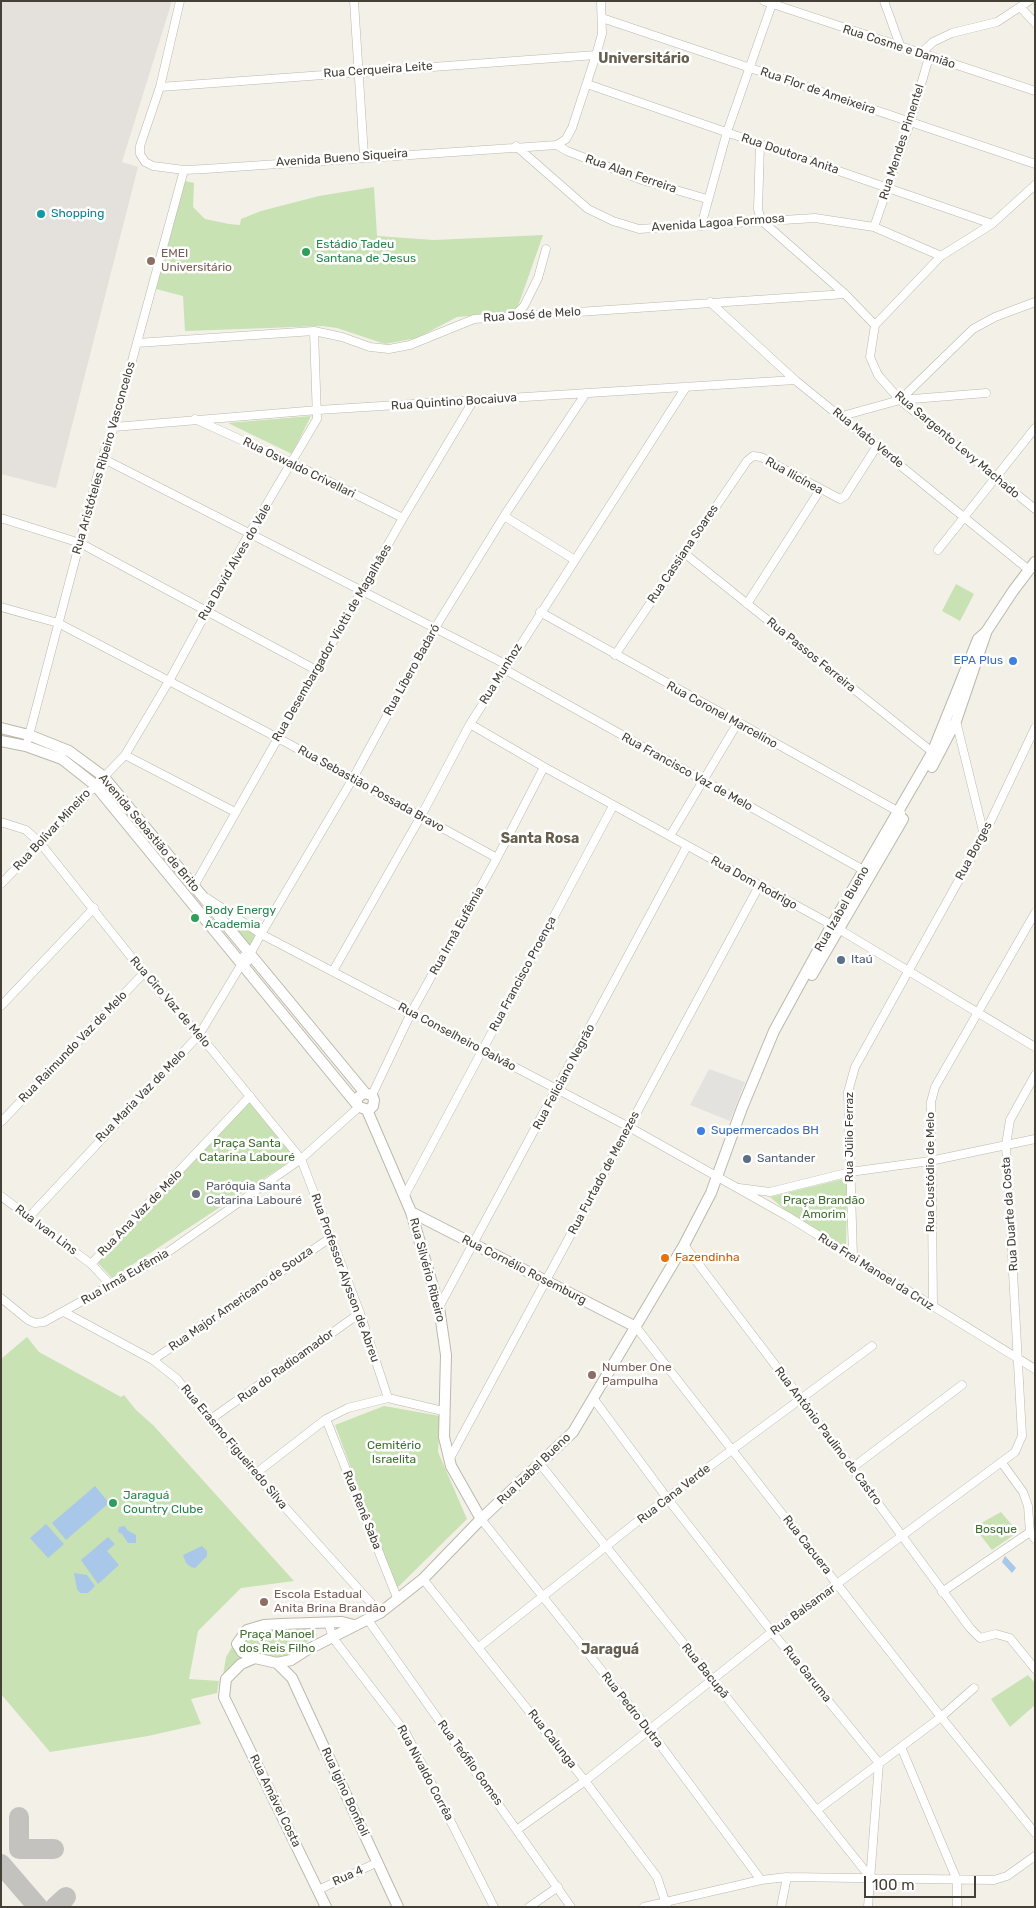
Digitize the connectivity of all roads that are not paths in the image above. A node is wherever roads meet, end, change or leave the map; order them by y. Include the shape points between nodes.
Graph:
1 (180, 1) edge
2 (354, 1) edge
3 (601, 1) edge
4 (884, 1) edge
5 (1029, 1) edge
6 (770, 2) edge
7 (1020, 7) junction
8 (602, 18) junction
9 (1035, 23) edge
10 (901, 48) junction
11 (920, 54) junction
12 (596, 55) junction
13 (929, 57) junction
14 (751, 68) junction
15 (358, 71) junction
16 (586, 84) junction
17 (160, 87) junction
18 (1035, 91) edge
19 (910, 123) junction
20 (727, 132) junction
21 (760, 144) junction
22 (557, 145) junction
23 (516, 146) junction
24 (364, 156) junction
25 (1035, 164) edge
26 (184, 170) junction
27 (1035, 185) edge
28 (888, 188) junction
29 (707, 199) junction
30 (761, 220) junction
31 (992, 224) junction
32 (701, 226) junction
33 (874, 227) junction
34 (546, 249) dead end
35 (941, 256) junction
36 (845, 294) junction
37 (710, 302) junction
38 (1035, 302) edge
39 (514, 316) junction
40 (875, 325) junction
41 (314, 331) junction
42 (137, 342) junction
43 (795, 380) junction
44 (686, 387) junction
45 (986, 392) dead end
46 (586, 393) junction
47 (900, 400) junction
48 (473, 401) junction
49 (318, 410) junction
50 (842, 416) junction
51 (194, 419) junction
52 (114, 427) junction
53 (1035, 428) edge
54 (877, 446) junction
55 (753, 456) joint
56 (102, 458) junction
57 (292, 463) junction
58 (995, 477) junction
59 (820, 490) junction
60 (1035, 509) edge
61 (965, 515) junction
62 (504, 516) junction
63 (1, 518) edge
64 (403, 518) junction
65 (249, 534) junction
66 (80, 543) junction
67 (938, 550) dead end
68 (684, 553) junction
69 (575, 560) junction
70 (1032, 566) edge
71 (362, 592) junction
72 (747, 604) junction
73 (1, 607) edge
74 (206, 611) junction
75 (540, 612) junction
76 (58, 623) junction
77 (435, 628) junction
78 (986, 632) junction
79 (615, 655) junction
80 (506, 667) junction
81 (318, 672) junction
82 (962, 677) junction
83 (169, 681) junction
84 (470, 724) junction
85 (737, 724) junction
86 (1, 728) edge
87 (955, 728) junction
88 (1035, 728) edge
89 (29, 734) junction
90 (278, 738) junction
91 (1, 741) edge
92 (26, 746) junction
93 (125, 755) junction
94 (935, 755) junction
95 (544, 768) junction
96 (103, 776) junction
97 (352, 780) junction
98 (703, 782) junction
99 (95, 785) junction
100 (613, 806) junction
101 (235, 812) junction
102 (902, 814) junction
103 (421, 816) junction
104 (1, 822) edge
105 (984, 835) junction
106 (670, 836) junction
107 (40, 844) junction
108 (687, 846) junction
109 (497, 858) junction
110 (867, 872) junction
111 (1, 884) edge
112 (759, 886) junction
113 (197, 889) junction
114 (94, 908) junction
115 (1035, 913) edge
116 (835, 927) junction
117 (261, 934) junction
118 (250, 954) junction
119 (241, 965) junction
120 (333, 971) junction
121 (908, 972) junction
122 (144, 973) junction
123 (1, 1006) edge
124 (411, 1013) junction
125 (978, 1014) junction
126 (199, 1035) junction
127 (1035, 1047) edge
128 (482, 1050) junction
129 (1035, 1075) edge
130 (557, 1089) junction
131 (368, 1094) junction
132 (250, 1096) junction
133 (361, 1107) junction
134 (1, 1122) edge
135 (629, 1127) junction
136 (1035, 1139) edge
137 (1006, 1145) junction
138 (301, 1159) junction
139 (930, 1161) junction
140 (850, 1172) junction
141 (719, 1179) junction
142 (735, 1187) junction
143 (770, 1192) junction
144 (405, 1195) junction
145 (1, 1196) edge
146 (768, 1207) junction
147 (29, 1217) junction
148 (419, 1221) junction
149 (330, 1238) junction
150 (474, 1245) junction
151 (684, 1245) junction
152 (852, 1257) junction
153 (91, 1264) junction
154 (546, 1281) junction
155 (112, 1286) junction
156 (1, 1298) edge
157 (439, 1307) junction
158 (933, 1307) junction
159 (64, 1312) junction
160 (360, 1313) junction
161 (636, 1327) junction
162 (872, 1346) dead end
163 (1019, 1359) junction
164 (153, 1360) junction
165 (1035, 1369) edge
166 (962, 1385) dead end
167 (388, 1398) junction
168 (593, 1398) junction
169 (801, 1399) junction
170 (443, 1411) junction
171 (212, 1419) junction
172 (326, 1419) junction
173 (733, 1449) junction
174 (449, 1460) junction
175 (1002, 1463) junction
176 (540, 1465) junction
177 (852, 1468) junction
178 (255, 1474) junction
179 (667, 1498) junction
180 (481, 1519) junction
181 (1032, 1535) edge
182 (902, 1537) junction
183 (607, 1548) junction
184 (423, 1579) junction
185 (837, 1585) junction
186 (942, 1592) junction
187 (542, 1598) junction
188 (398, 1600) junction
189 (380, 1613) junction
190 (368, 1620) junction
191 (328, 1622) junction
192 (354, 1625) junction
193 (772, 1632) junction
194 (334, 1638) junction
195 (479, 1647) junction
196 (255, 1658) junction
197 (291, 1660) junction
198 (277, 1663) junction
199 (1035, 1669) edge
200 (292, 1678) junction
201 (711, 1679) junction
202 (974, 1688) dead end
203 (941, 1717) junction
204 (650, 1731) junction
205 (901, 1747) junction
206 (879, 1763) junction
207 (586, 1781) junction
208 (817, 1810) junction
209 (518, 1829) junction
210 (1035, 1833) edge
211 (1035, 1856) edge
212 (378, 1862) junction
213 (787, 1877) junction
214 (870, 1877) junction
215 (761, 1880) junction
216 (957, 1880) junction
217 (558, 1887) junction
218 (318, 1890) junction
219 (666, 1904) edge
220 (326, 1907) edge
221 (398, 1907) edge
222 (494, 1907) edge
223 (529, 1907) edge
224 (571, 1907) edge
225 (644, 1907) edge
226 (780, 1907) edge
227 (868, 1907) edge
228 (957, 1907) edge

1 - 17 street
2 - 15 street
3 - 8 street
4 - 10 street
5 - 7 street
6 - 10 street, Rua Cosme e Damião
6 - 14 street
7 - 9 street
7 - 11 street via 997,22 952,33 933,42
8 - 12 street
8 - 14 street, Rua Flor de Ameixeira
10 - 11 street, Rua Cosme e Damião
11 - 13 street, Rua Cosme e Damião
12 - 15 street, Rua Cerqueira Leite
12 - 16 street
13 - 18 street, Rua Cosme e Damião
13 - 19 street, Rua Mendes Pimentel
14 - 19 street, Rua Flor de Ameixeira
14 - 20 street
15 - 17 street, Rua Cerqueira Leite
15 - 24 street
16 - 20 street, Rua Doutora Anita
16 - 22 street via 572,128 566,139
17 - 26 street, Avenida Bueno Siqueira via 140,154 153,166
19 - 25 street, Rua Flor de Ameixeira
19 - 28 street, Rua Mendes Pimentel
20 - 21 street, Rua Doutora Anita
20 - 29 street
21 - 28 street, Rua Doutora Anita
21 - 30 street via 758,209
22 - 23 street, Avenida Bueno Siqueira
22 - 29 street, Rua Alan Ferreira via 642,180
23 - 24 street, Avenida Bueno Siqueira
23 - 32 street, Avenida Lagoa Formosa via 588,209 613,221 639,229
24 - 26 street, Avenida Bueno Siqueira
26 - 42 street, Rua Aristóteles Ribeiro Vasconcelos
27 - 31 street
28 - 31 street, Rua Doutora Anita
28 - 33 street, Rua Mendes Pimentel
29 - 32 street
30 - 32 street, Avenida Lagoa Formosa
30 - 33 street, Avenida Lagoa Formosa via 816,218
30 - 36 street
31 - 35 street
33 - 35 street, Avenida Lagoa Formosa
34 - 39 street via 538,278 524,306
35 - 40 street
36 - 37 street, Rua José de Melo
36 - 40 street
37 - 39 street, Rua José de Melo
37 - 43 street, Rua Mato Verde
38 - 47 street via 995,317 973,330
39 - 41 street, Rua José de Melo via 474,319 410,345 389,349
40 - 47 street, Rua Sargento Levy Machado via 870,356 878,374
41 - 42 street, Rua José de Melo
41 - 49 street, Rua David Alves do Vale
42 - 52 street, Rua Aristóteles Ribeiro Vasconcelos
43 - 44 street, Rua Quintino Bocaiuva
43 - 50 street, Rua Mato Verde
44 - 46 street, Rua Quintino Bocaiuva
44 - 69 street, Rua Munhoz
45 - 47 street
46 - 48 street, Rua Quintino Bocaiuva
46 - 62 street, Rua Líbero Badaró
47 - 50 street
47 - 58 street, Rua Sargento Levy Machado
48 - 49 street, Rua Quintino Bocaiuva
48 - 64 street, Rua Desembargador Viotti de Magalhães
49 - 51 street, Rua Quintino Bocaiuva
49 - 57 street, Rua David Alves do Vale via 317,418
50 - 54 street, Rua Mato Verde
51 - 52 street, Rua Quintino Bocaiuva
51 - 57 street, Rua Oswaldo Crivellari
52 - 56 street, Rua Aristóteles Ribeiro Vasconcelos
53 - 58 street
54 - 59 street, Rua Ilicínea via 845,496 834,498
54 - 61 street, Rua Mato Verde
55 - 59 street, Rua Ilicínea via 762,457
55 - 68 street, Rua Cassiana Soares
56 - 65 street, Rua Francisco Vaz de Melo
56 - 66 street, Rua Aristóteles Ribeiro Vasconcelos
57 - 64 street, Rua Oswaldo Crivellari
57 - 65 street, Rua David Alves do Vale
58 - 60 street, Rua Sargento Levy Machado
58 - 61 street
59 - 72 street
61 - 67 street
61 - 70 street, Rua Mato Verde
62 - 69 street
62 - 77 street, Rua Líbero Badaró
63 - 66 street
64 - 71 street, Rua Desembargador Viotti de Magalhães
65 - 71 street, Rua Francisco Vaz de Melo
65 - 74 street, Rua David Alves do Vale
66 - 74 street
66 - 76 street, Rua Aristóteles Ribeiro Vasconcelos
68 - 72 street, Rua Passos Ferreira
68 - 79 street, Rua Cassiana Soares
69 - 75 street, Rua Munhoz
70 - 78 street, Rua Izabel Bueno
71 - 77 street, Rua Francisco Vaz de Melo
71 - 81 street, Rua Desembargador Viotti de Magalhães
72 - 94 street, Rua Passos Ferreira
73 - 76 street, Rua Sebastião Possada Bravo
74 - 81 street
74 - 83 street, Rua David Alves do Vale
75 - 79 street, Rua Coronel Marcelino
75 - 80 street, Rua Munhoz
76 - 83 street, Rua Sebastião Possada Bravo
76 - 89 street, Rua Aristóteles Ribeiro Vasconcelos
77 - 80 street, Rua Francisco Vaz de Melo
77 - 97 street, Rua Líbero Badaró
78 - 82 street, Rua Izabel Bueno via 978,639
78 - 87 street, Rua Izabel Bueno
79 - 85 street, Rua Coronel Marcelino
80 - 84 street, Rua Munhoz
80 - 98 street, Rua Francisco Vaz de Melo
81 - 90 street, Rua Desembargador Viotti de Magalhães
82 - 87 street via 954,711
82 - 94 street, Rua Izabel Bueno
83 - 90 street, Rua Sebastião Possada Bravo
83 - 93 street, Rua David Alves do Vale
84 - 95 street, Rua Dom Rodrigo
84 - 103 street, Rua Munhoz
85 - 98 street
85 - 102 street, Rua Coronel Marcelino
86 - 89 street, Avenida Sebastião de Brito
87 - 94 street, Rua Izabel Bueno
87 - 105 street
88 - 105 street, Rua Borges
89 - 92 street, Rua Aristóteles Ribeiro Vasconcelos
89 - 96 street, Avenida Sebastião de Brito via 69,751
90 - 97 street, Rua Sebastião Possada Bravo
90 - 101 street, Rua Desembargador Viotti de Magalhães
91 - 92 street, Avenida Sebastião de Brito
92 - 99 street, Avenida Sebastião de Brito via 62,759
93 - 96 street, Rua David Alves do Vale
93 - 101 street
94 - 102 street, Rua Izabel Bueno
95 - 100 street, Rua Dom Rodrigo
95 - 109 street, Rua Irmã Eufêmia
96 - 99 street, Rua Bolívar Mineiro
96 - 113 street, Avenida Sebastião de Brito
97 - 103 street, Rua Sebastião Possada Bravo
97 - 117 street, Rua Líbero Badaró
98 - 106 street
98 - 110 street, Rua Francisco Vaz de Melo
99 - 107 street, Rua Bolívar Mineiro
99 - 119 street, Avenida Sebastião de Brito
100 - 106 street, Rua Dom Rodrigo
100 - 128 street, Rua Francisco Proença
101 - 113 street, Rua Desembargador Viotti de Magalhães
102 - 110 street, Rua Izabel Bueno
103 - 109 street, Rua Sebastião Possada Bravo
103 - 120 street, Rua Munhoz
104 - 107 street, Rua Ciro Vaz de Melo via 26,830
105 - 121 street, Rua Borges
106 - 108 street, Rua Dom Rodrigo
107 - 111 street, Rua Bolívar Mineiro
107 - 114 street, Rua Ciro Vaz de Melo
108 - 112 street, Rua Dom Rodrigo
108 - 130 street, Rua Feliciano Negrão
109 - 124 street, Rua Irmã Eufêmia
110 - 116 street, Rua Izabel Bueno
112 - 116 street, Rua Dom Rodrigo
112 - 135 street, Rua Furtado de Menezes
113 - 117 street, Rua Conselheiro Galvão
113 - 118 street, Avenida Sebastião de Brito
114 - 122 street, Rua Ciro Vaz de Melo
114 - 123 street
115 - 125 street, Rua Custódio de Melo
116 - 121 street, Rua Dom Rodrigo
116 - 141 street, Rua Izabel Bueno via 774,1031 742,1108
117 - 118 street, Rua Líbero Badaró
117 - 120 street, Rua Conselheiro Galvão
118 - 119 street, Rua Maria Vaz de Melo via 248,963
118 - 131 street, Avenida Sebastião de Brito
119 - 126 street, Rua Maria Vaz de Melo
119 - 133 street, Avenida Sebastião de Brito
120 - 124 street, Rua Conselheiro Galvão
121 - 125 street, Rua Dom Rodrigo
121 - 140 street, Rua Júlio Ferraz via 855,1067 848,1092
122 - 126 street, Rua Ciro Vaz de Melo
122 - 134 street, Rua Raimundo Vaz de Melo
124 - 128 street, Rua Conselheiro Galvão
124 - 131 street, Rua Irmã Eufêmia
125 - 127 street, Rua Dom Rodrigo
125 - 139 street, Rua Custódio de Melo via 935,1087 931,1102
126 - 132 street, Rua Ciro Vaz de Melo
126 - 147 street, Rua Maria Vaz de Melo
128 - 130 street, Rua Conselheiro Galvão
128 - 144 street, Rua Francisco Proença
129 - 137 street, Rua Duarte da Costa via 1010,1120
130 - 135 street, Rua Conselheiro Galvão
130 - 150 street, Rua Feliciano Negrão
131 - 133 street via 359,1096
131 - 133 street via 374,1103
132 - 138 street, Rua Ciro Vaz de Melo
132 - 153 street, Rua Ana Vaz de Melo
133 - 138 street, Rua Irmã Eufêmia
133 - 144 street, Rua Silvério Ribeiro
135 - 141 street, Rua Conselheiro Galvão
135 - 154 street, Rua Furtado de Menezes
136 - 137 street
137 - 139 street
137 - 163 street, Rua Duarte da Costa
138 - 149 street, Rua Professor Alysson de Abreu
138 - 155 street, Rua Irmã Eufêmia via 155,1261
139 - 140 street
139 - 158 street, Rua Custódio de Melo
140 - 143 street
140 - 152 street, Rua Júlio Ferraz
141 - 142 street, Rua Frei Manoel da Cruz
141 - 151 street, Rua Izabel Bueno
142 - 143 street
142 - 146 street, Rua Frei Manoel da Cruz
143 - 146 street via 765,1202
144 - 148 street, Rua Silvério Ribeiro
145 - 147 street, Rua Ivan Lins
146 - 152 street, Rua Frei Manoel da Cruz
147 - 153 street, Rua Ivan Lins
148 - 150 street, Rua Cornélio Rosemburg
148 - 157 street, Rua Silvério Ribeiro
149 - 160 street, Rua Professor Alysson de Abreu
149 - 164 street, Rua Major Americano de Souza
150 - 154 street, Rua Cornélio Rosemburg
150 - 157 street, Rua Feliciano Negrão
151 - 161 street, Rua Izabel Bueno
151 - 169 street, Rua Antônio Paulino de Castro
152 - 158 street, Rua Frei Manoel da Cruz
153 - 155 street, Rua Ivan Lins
154 - 161 street, Rua Cornélio Rosemburg
154 - 174 street, Rua Furtado de Menezes
155 - 159 street, Rua Irmã Eufêmia
156 - 159 street, Rua Irmã Eufêmia via 36,1323
157 - 170 street, Rua Silvério Ribeiro via 446,1355
158 - 163 street, Rua Frei Manoel da Cruz
159 - 164 street, Rua Erasmo Figueiredo Silva
160 - 167 street, Rua Professor Alysson de Abreu
160 - 171 street, Rua do Radioamador
161 - 168 street, Rua Izabel Bueno
161 - 173 street, Rua Cacuera
162 - 169 street, Rua Cana Verde
163 - 165 street, Rua Frei Manoel da Cruz
163 - 175 street, Rua Balsamar via 1022,1436 1015,1452
164 - 171 street, Rua Erasmo Figueiredo Silva via 177,1379
166 - 177 street
167 - 170 street
167 - 172 street via 348,1408
168 - 176 street, Rua Izabel Bueno via 573,1432
168 - 179 street, Rua Garuma
169 - 173 street, Rua Cana Verde
169 - 177 street, Rua Antônio Paulino de Castro
170 - 174 street, Rua Silvério Ribeiro
171 - 178 street, Rua Erasmo Figueiredo Silva
172 - 178 street
172 - 188 street, Rua Renê Saba
173 - 179 street, Rua Cana Verde
173 - 185 street, Rua Cacuera
174 - 180 street, Rua Silvério Ribeiro
175 - 181 street via 1023,1492
175 - 182 street, Rua Balsamar
176 - 180 street, Rua Izabel Bueno
176 - 183 street, Rua Bacupã
177 - 182 street, Rua Antônio Paulino de Castro
178 - 189 street, Rua Erasmo Figueiredo Silva
179 - 183 street, Rua Cana Verde
179 - 193 street, Rua Garuma
180 - 184 street, Rua Izabel Bueno
180 - 187 street, Rua Pedro Dutra
181 - 186 street
182 - 185 street, Rua Balsamar
182 - 186 street, Rua Antônio Paulino de Castro
183 - 187 street, Rua Cana Verde
183 - 201 street, Rua Bacupã
184 - 188 street, Rua Izabel Bueno
184 - 195 street, Rua Calunga
185 - 193 street, Rua Balsamar
185 - 203 street, Rua Cacuera
186 - 199 street, Rua Antônio Paulino de Castro via 980,1638 996,1634 1010,1638
187 - 195 street, Rua Cana Verde
187 - 204 street, Rua Pedro Dutra
188 - 189 street, Rua Izabel Bueno
189 - 190 street, Rua Izabel Bueno
190 - 192 street, Rua Izabel Bueno
190 - 209 street, Rua Teófilo Gomes
191 - 192 street
191 - 194 street, Rua Nivaldo Corrêa
191 - 196 street via 264,1625 247,1630 236,1644 242,1652
192 - 194 street
193 - 201 street, Rua Balsamar
193 - 206 street, Rua Garuma
194 - 197 street
194 - 222 street, Rua Nivaldo Corrêa via 406,1733
195 - 207 street, Rua Calunga
196 - 198 street
196 - 218 street, Rua Amável Costa via 232,1670 226,1679 224,1697
197 - 198 street
197 - 200 street, Rua Igino Bonfioli
198 - 200 street, Rua Igino Bonfioli
200 - 212 street, Rua Igino Bonfioli
201 - 204 street, Rua Balsamar
201 - 208 street, Rua Bacupã
202 - 203 street
203 - 205 street
203 - 210 street, Rua Cacuera
204 - 207 street, Rua Balsamar
204 - 215 street, Rua Pedro Dutra
205 - 206 street
205 - 216 street
206 - 208 street
206 - 214 street
207 - 209 street, Rua Balsamar
207 - 219 street, Rua Calunga via 657,1877
208 - 214 street, Rua Bacupã
209 - 217 street, Rua Teófilo Gomes
211 - 216 street via 1007,1876 994,1880
212 - 218 street, Rua 4
212 - 221 street, Rua Igino Bonfioli
213 - 214 street
213 - 215 street
213 - 226 street
214 - 216 street
214 - 227 street
215 - 219 street
216 - 228 street
217 - 223 street
217 - 224 street, Rua Teófilo Gomes
218 - 220 street, Rua Amável Costa
219 - 225 street

